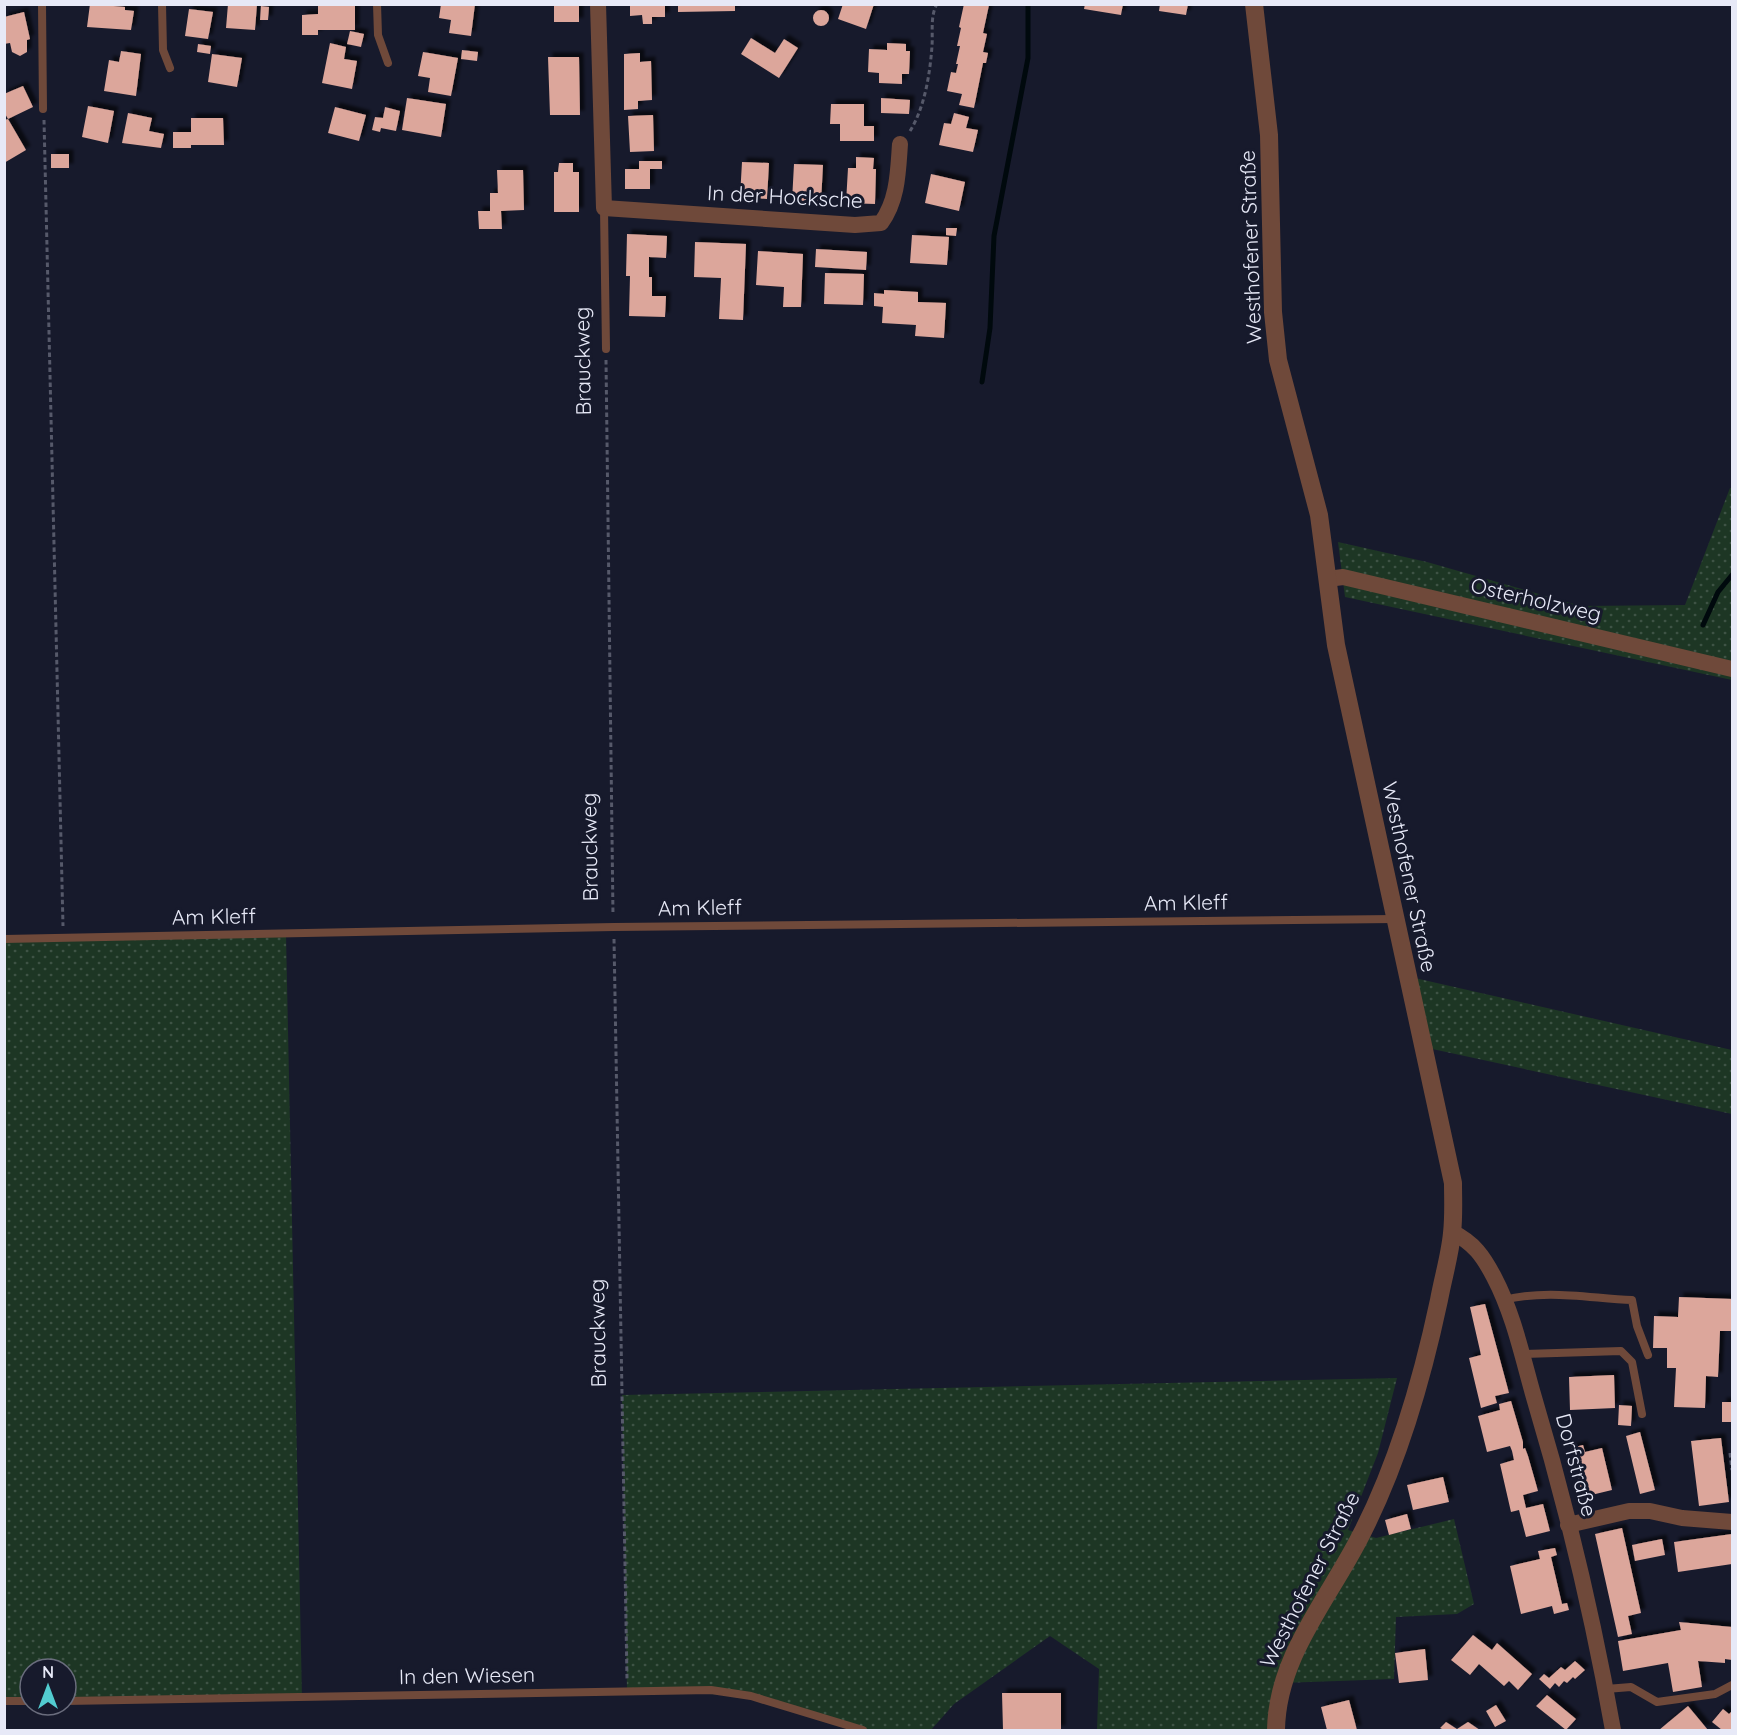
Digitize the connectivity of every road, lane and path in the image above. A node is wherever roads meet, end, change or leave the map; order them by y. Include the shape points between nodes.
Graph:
1 (42, 4) edge
2 (162, 4) edge
3 (377, 4) edge
4 (598, 4) edge
5 (937, 4) edge
6 (1254, 4) edge
7 (388, 63) dead end
8 (170, 69) dead end
9 (43, 109) joint
10 (900, 144) joint
11 (604, 208) junction
12 (606, 349) joint
13 (1328, 579) junction
14 (1732, 669) edge
15 (1395, 919) junction
16 (614, 927) junction
17 (63, 938) junction
18 (4, 939) edge
19 (1452, 1232) junction
20 (1504, 1300) junction
21 (1521, 1354) junction
22 (1648, 1354) dead end
23 (1642, 1414) dead end
24 (1730, 1453) dead end
25 (1732, 1470) edge
26 (1732, 1522) edge
27 (1568, 1525) junction
28 (1732, 1685) edge
29 (1606, 1689) junction
30 (627, 1690) junction
31 (78, 1701) edge
32 (863, 1731) edge
33 (1276, 1731) edge
34 (1613, 1731) edge

1 - 9 lane
2 - 8 lane via 163,50
3 - 7 lane via 378,35
4 - 11 street, Brauckweg
5 - 10 path via 920,110
6 - 13 street, Westhofener Straße via 1269,135 1273,312 1278,360 1319,515
9 - 17 path
10 - 11 street, In der Hocksche via 897,182 888,213 881,222 855,225
11 - 12 lane, Brauckweg
12 - 16 path, Brauckweg
13 - 14 street, Osterholzweg via 1343,577
13 - 15 street, Westhofener Straße via 1336,645
15 - 16 lane, Am Kleff
15 - 19 street, Westhofener Straße via 1453,1183
16 - 17 lane, Am Kleff
16 - 30 path, Brauckweg
17 - 18 lane, Am Kleff
19 - 20 street, Dorfstraße via 1471,1242 1494,1276
19 - 33 street, Westhofener Straße via 1429,1349 1397,1449 1361,1536 1295,1651 1282,1683
20 - 21 street, Dorfstraße
20 - 22 lane via 1551,1293 1632,1300
21 - 23 lane via 1621,1351 1632,1362
21 - 27 street, Dorfstraße
24 - 25 path
26 - 27 street via 1629,1511
27 - 29 street, Dorfstraße
28 - 29 lane via 1715,1694 1657,1701 1631,1687
29 - 34 street, Dorfstraße
30 - 31 lane, In den Wiesen
30 - 32 lane, In den Wiesen via 711,1690 751,1696

